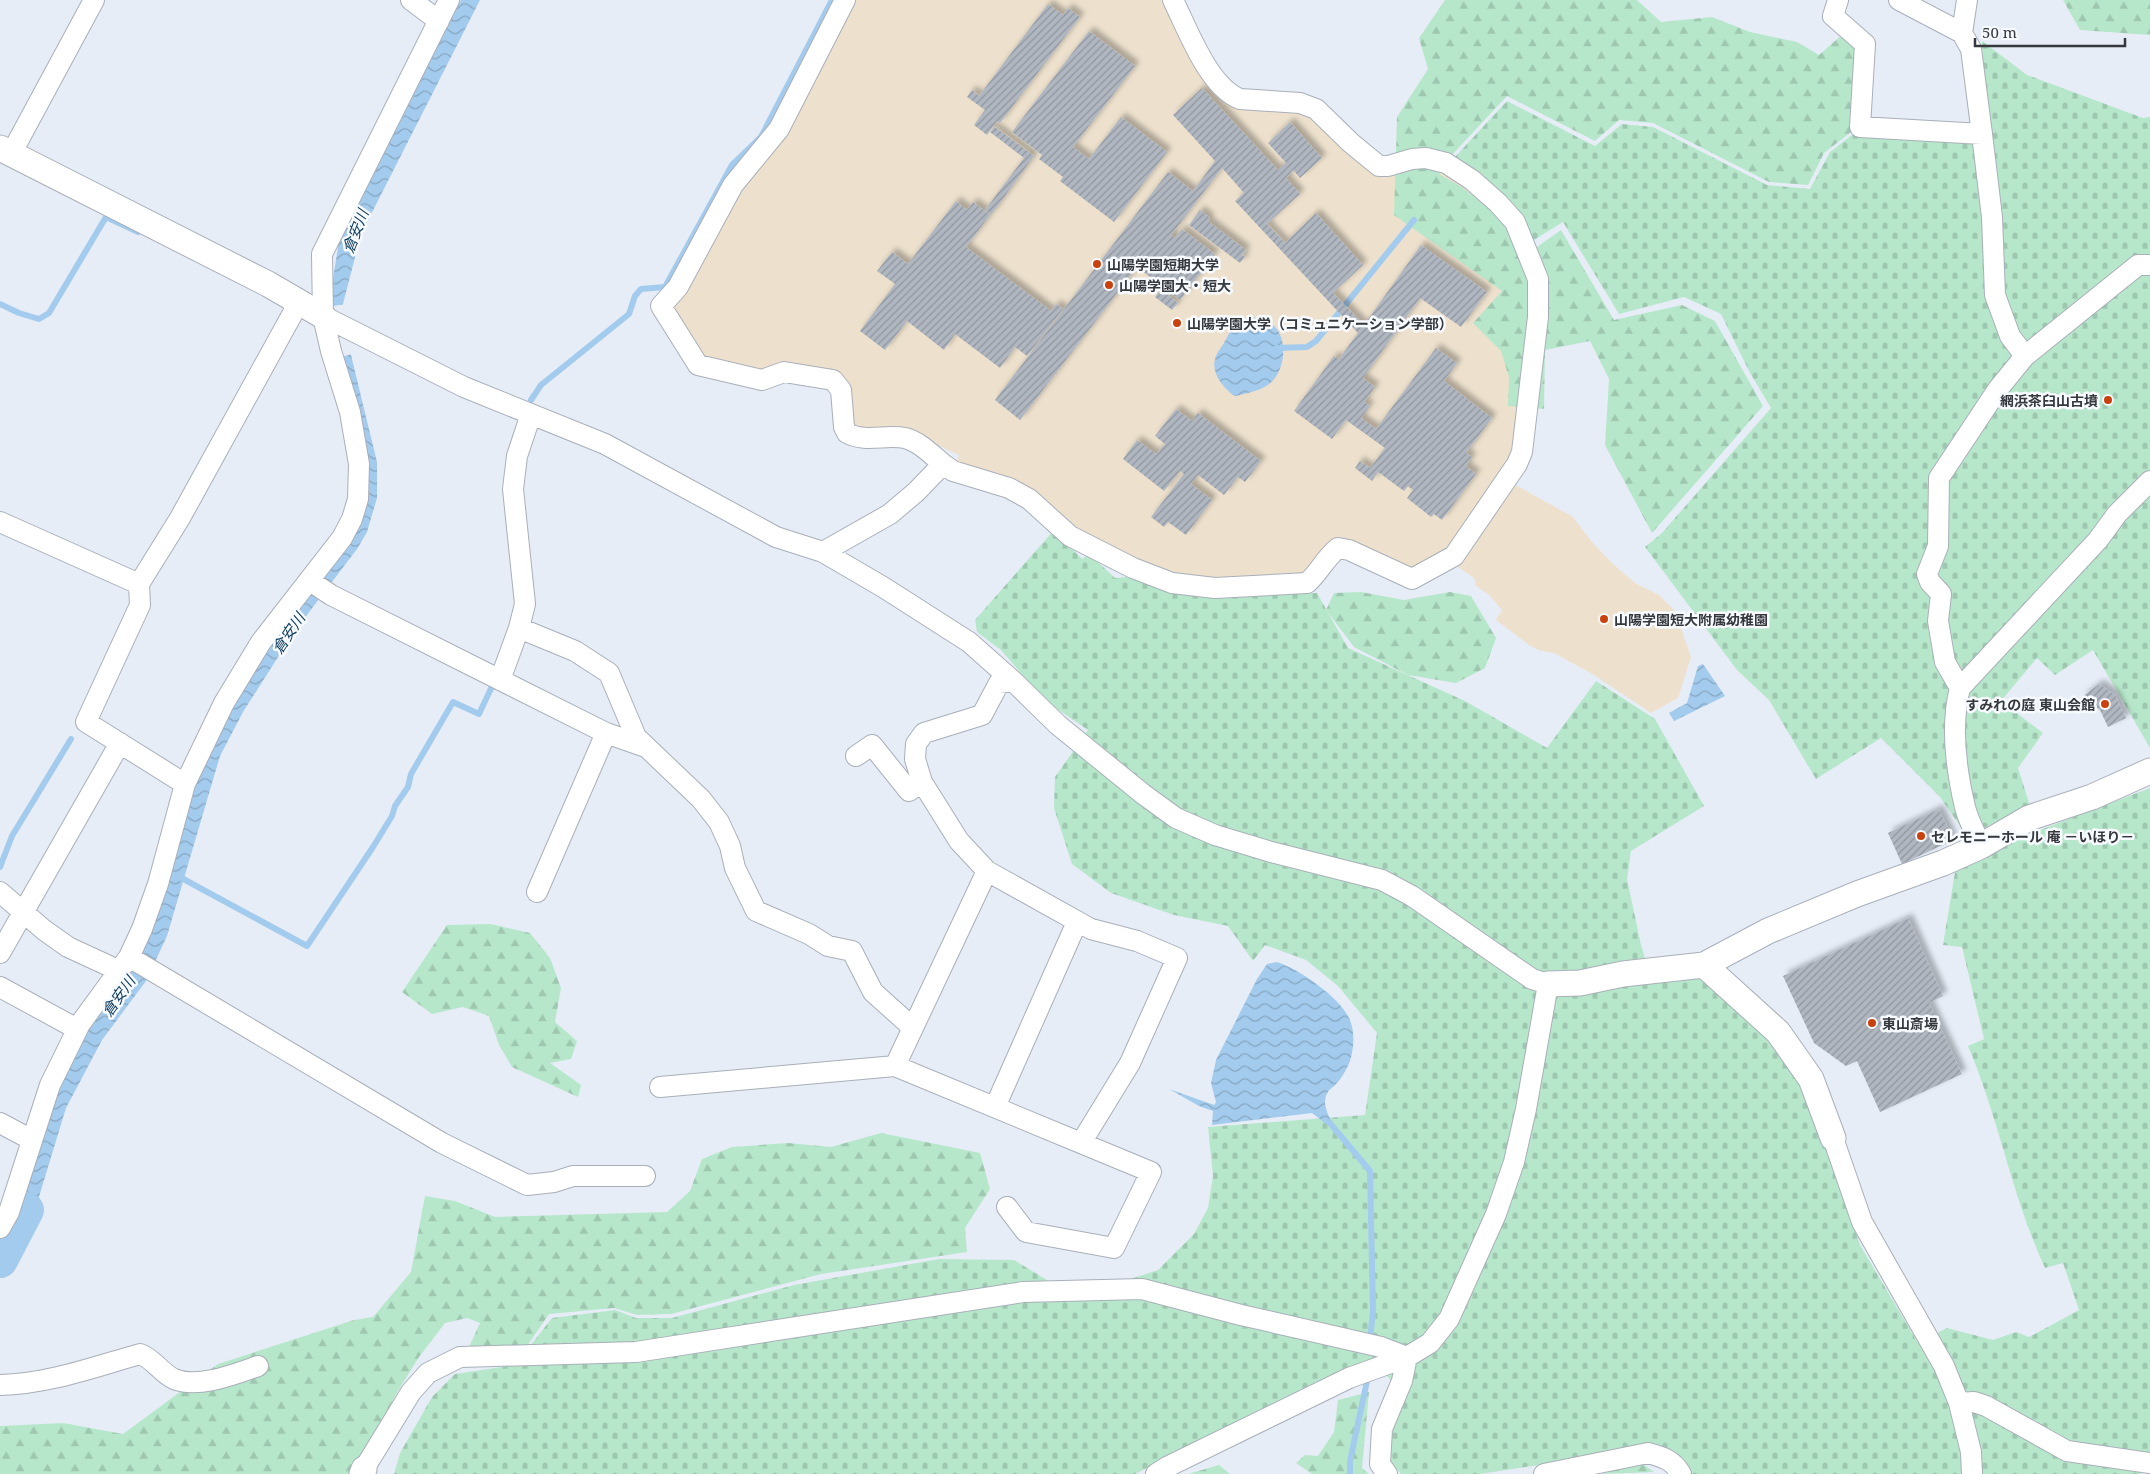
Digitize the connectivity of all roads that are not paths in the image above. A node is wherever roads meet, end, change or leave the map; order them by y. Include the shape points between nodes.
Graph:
1 (94, 0) edge
2 (410, 0) edge
3 (450, 0) edge
4 (845, 0) edge
5 (1173, 0) edge
6 (1838, 0) edge
7 (1899, 0) edge
8 (1967, 0) edge
9 (439, 21) junction
10 (1962, 33) junction
11 (1982, 134) junction
12 (6, 151) edge
13 (2150, 265) edge
14 (299, 302) junction
15 (334, 322) junction
16 (2025, 356) junction
17 (531, 414) junction
18 (943, 464) junction
19 (2150, 481) edge
20 (0, 522) edge
21 (823, 552) junction
22 (139, 584) junction
23 (316, 585) junction
24 (520, 628) junction
25 (497, 678) junction
26 (1013, 681) junction
27 (1960, 688) junction
28 (606, 733) junction
29 (120, 743) junction
30 (648, 747) junction
31 (856, 756) dead end
32 (2150, 772) edge
33 (922, 782) junction
34 (185, 784) junction
35 (1981, 846) junction
36 (987, 871) junction
37 (0, 892) edge
38 (537, 892) dead end
39 (24, 913) junction
40 (1078, 922) junction
41 (0, 953) edge
42 (128, 963) junction
43 (1704, 965) junction
44 (1548, 984) junction
45 (0, 987) edge
46 (912, 1027) junction
47 (77, 1029) junction
48 (895, 1066) junction
49 (660, 1087) dead end
50 (995, 1107) junction
51 (0, 1123) edge
52 (1833, 1138) joint
53 (32, 1140) junction
54 (1081, 1143) junction
55 (645, 1176) dead end
56 (1007, 1207) dead end
57 (0, 1228) edge
58 (1407, 1357) junction
59 (258, 1366) dead end
60 (0, 1385) edge
61 (1959, 1403) junction
62 (2150, 1463) edge
63 (363, 1472) edge
64 (1156, 1474) edge
65 (1387, 1474) edge
66 (1544, 1474) edge
67 (1681, 1474) edge
68 (1972, 1474) edge

1 - 12 street
2 - 9 street
3 - 9 street
4 - 18 street via 779,129 733,185 678,287 661,306 698,365 762,380 784,372 833,380 841,390 847,433 863,438 904,438
5 - 18 street via 1205,63 1231,96 1300,103 1316,109 1379,166 1426,158 1446,163 1472,180 1515,222 1538,279 1532,374 1522,452 1517,464 1454,556 1412,579 1338,548 1307,583 1215,588 1172,583 1133,568 1070,536 1028,499 1009,488 954,471
6 - 11 street via 1833,16 1865,44 1860,127
7 - 10 street
8 - 10 street
9 - 15 street via 322,254
10 - 11 street via 1971,49
11 - 16 street via 1992,217 1995,295 2010,336
12 - 14 street
13 - 16 street via 2138,265
14 - 15 street
14 - 22 street via 180,518
15 - 17 street via 464,387
15 - 23 street via 331,351 350,412 360,482 352,519
16 - 27 street via 1998,389 1938,478 1938,546 1927,574 1941,594 1938,621 1945,662
17 - 21 street via 604,444 776,537
17 - 24 street via 517,456 513,489 524,604
18 - 21 street via 890,514
19 - 27 street
20 - 22 street
21 - 26 street via 969,642
22 - 29 street via 140,605 86,722
23 - 25 street
23 - 34 street via 293,598 243,669
24 - 25 street
24 - 30 street via 575,651 609,673 636,737
25 - 28 street
26 - 33 street via 999,683 982,715 924,733 916,744 915,759
26 - 44 street via 1058,725 1176,818 1215,835 1271,852 1382,880 1412,896 1532,979
27 - 35 street via 1955,709 1956,749 1965,808
28 - 30 street
28 - 38 street
29 - 34 street
29 - 39 street
30 - 46 street via 701,799 719,822 730,846 735,868 756,911 828,946 852,951 873,992
31 - 33 street via 872,745 909,791
32 - 35 street via 2029,818
33 - 36 street via 959,841
34 - 42 street via 158,884
35 - 43 street via 1768,931
36 - 40 street
36 - 46 street
37 - 39 street
39 - 41 street
39 - 42 street via 68,947
40 - 50 street
40 - 54 street via 1177,958 1130,1063
42 - 47 street
42 - 55 street via 153,971 442,1143 527,1185 573,1176
43 - 44 street via 1623,974 1580,983
43 - 52 street via 1778,1032 1811,1079
44 - 58 street via 1526,1109 1514,1162 1496,1214 1449,1318 1430,1343
45 - 47 street
46 - 48 street
47 - 53 street via 50,1085
48 - 49 street
48 - 50 street
50 - 54 street
51 - 53 street
52 - 61 street via 1862,1222 1944,1366
53 - 57 street via 9,1212
54 - 56 street via 1151,1172 1114,1248 1026,1232
58 - 63 street via 1381,1347 1142,1289 1024,1292 636,1352 460,1357 428,1373 411,1392
58 - 64 street via 1349,1378
58 - 65 street via 1402,1381 1382,1429 1380,1464
59 - 60 street via 220,1379 186,1382 173,1378 140,1354 72,1373 22,1384
61 - 62 street via 1974,1402 1986,1406 2067,1451
61 - 68 street via 1971,1452
66 - 67 street via 1648,1453 1674,1463

